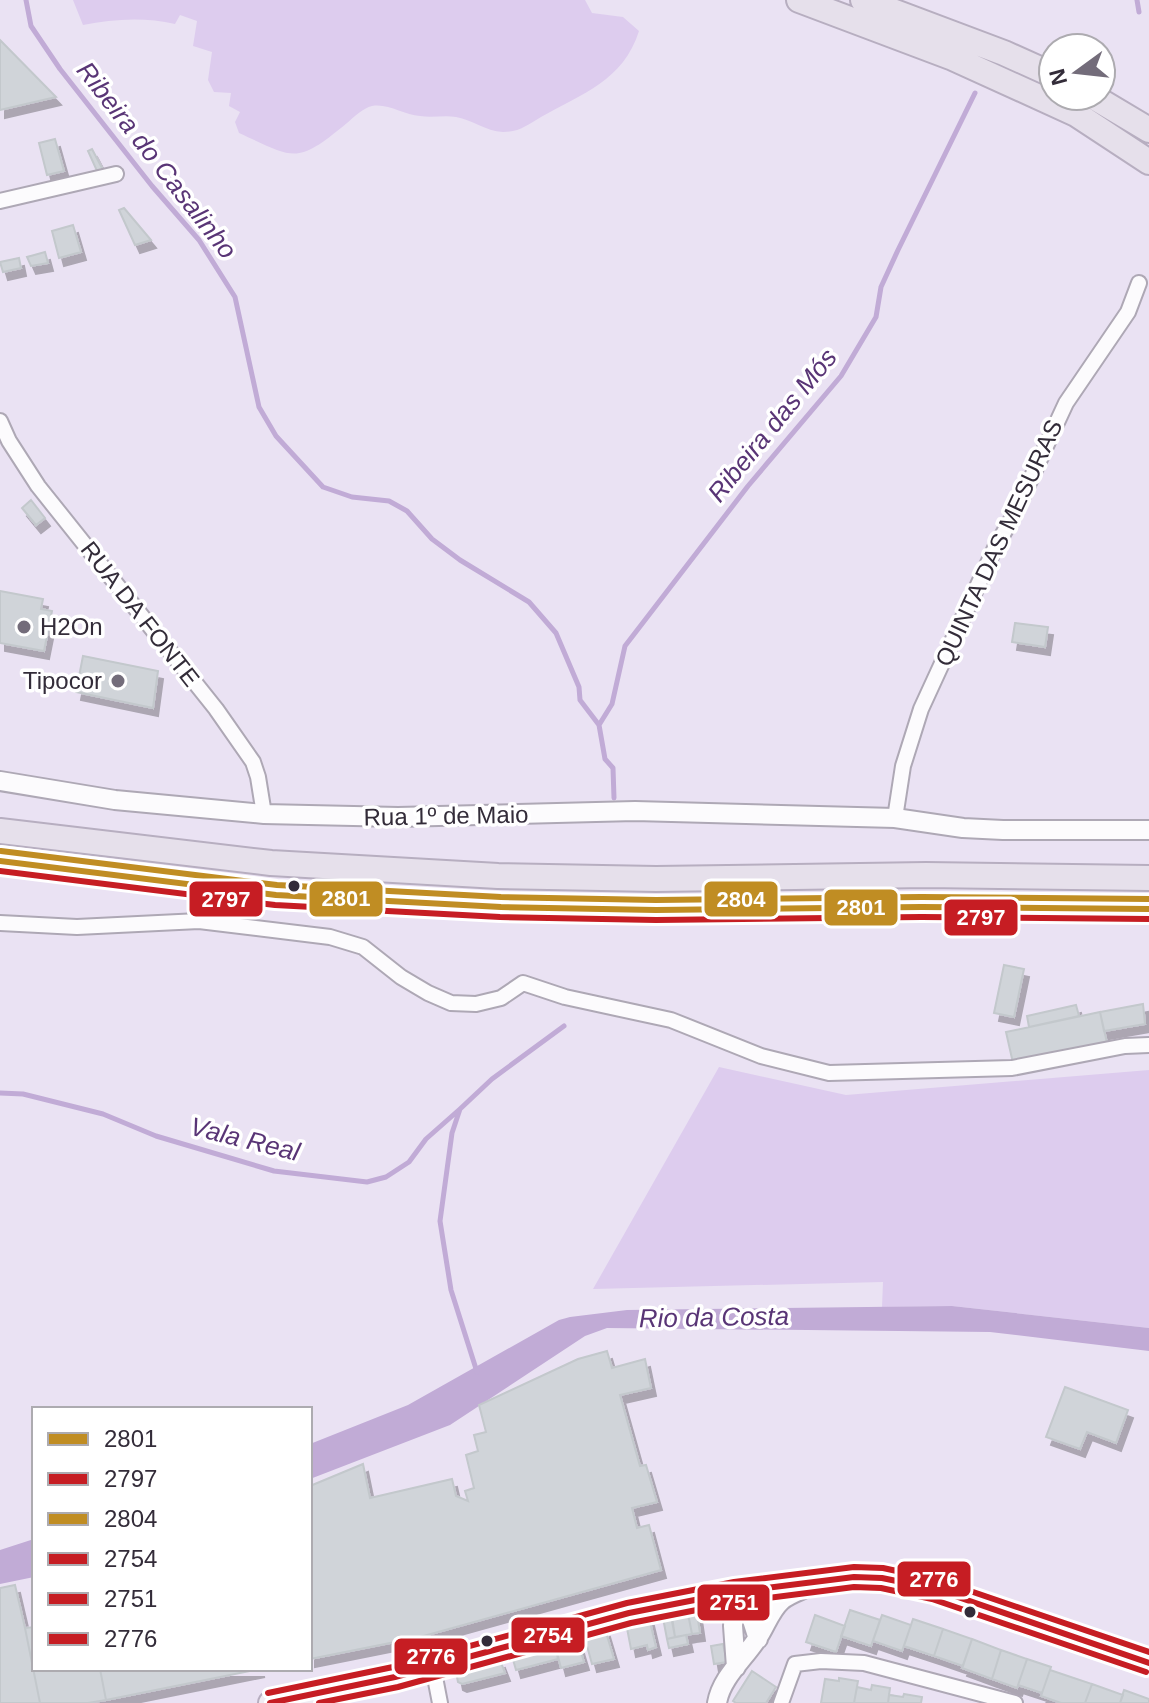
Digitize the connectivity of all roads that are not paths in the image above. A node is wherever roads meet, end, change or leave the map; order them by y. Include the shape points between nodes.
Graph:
1 (799, 0) edge
2 (863, 0) edge
3 (1037, 68) edge
4 (1117, 111) edge
5 (1149, 130) edge
6 (1149, 162) edge
7 (116, 174) dead end
8 (0, 201) edge
9 (1139, 283) dead end
10 (0, 421) edge
11 (0, 781) edge
12 (264, 814) junction
13 (895, 818) junction
14 (1149, 830) edge
15 (0, 831) edge
16 (0, 861) edge
17 (1149, 878) edge
18 (1149, 909) edge
19 (0, 923) edge
20 (1149, 1045) edge
21 (828, 1578) junction
22 (735, 1592) junction
23 (705, 1598) junction
24 (733, 1626) junction
25 (758, 1639) junction
26 (1149, 1663) edge
27 (433, 1667) junction
28 (736, 1667) junction
29 (1007, 1702) edge
30 (270, 1703) edge
31 (440, 1703) edge
32 (717, 1703) edge
33 (781, 1703) edge

1 - 6 highway via 953,58 1076,114
2 - 3 highway
4 - 5 highway
7 - 8 street
9 - 13 street, QUINTA DAS MESURAS via 1128,312 1066,403 933,682 903,766
10 - 12 street, RUA DA FONTE via 38,486 243,746 258,777
11 - 12 street, Rua 1º de Maio via 115,800
12 - 13 street, Rua 1º de Maio via 398,817 635,811
13 - 14 street, Rua 1º de Maio via 990,830
15 - 17 highway via 271,863 498,876
16 - 18 highway via 276,895 501,907
19 - 20 street via 77,927 199,921 330,937 363,947 401,977 451,1003 501,998 523,983 653,1015 761,1056 829,1073 1012,1068
21 - 22 main road
21 - 25 street via 782,1601
21 - 26 main road via 882,1578 935,1589
22 - 23 main road
22 - 24 street
22 - 25 street
23 - 24 street
23 - 27 main road via 629,1613
24 - 28 street
25 - 28 street
27 - 30 main road
27 - 31 street
28 - 32 street
29 - 33 street via 864,1663 821,1661 795,1664

